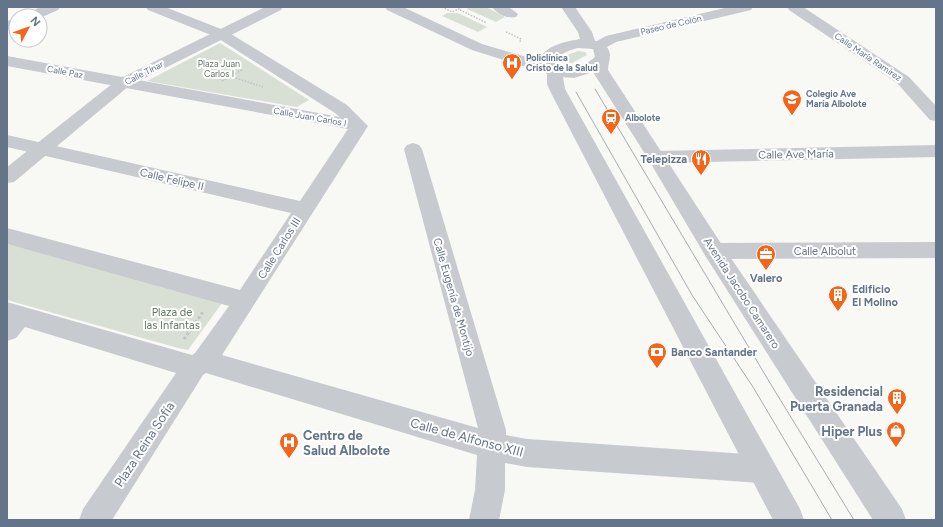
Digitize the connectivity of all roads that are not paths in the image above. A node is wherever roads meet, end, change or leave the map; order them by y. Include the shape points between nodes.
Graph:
1 (153, 7) edge
2 (276, 7) edge
3 (392, 7) edge
4 (499, 7) edge
5 (568, 7) edge
6 (746, 7) edge
7 (794, 7) edge
8 (511, 14) dead end
9 (221, 34) junction
10 (596, 50) junction
11 (7, 61) edge
12 (550, 65) junction
13 (122, 83) junction
14 (934, 110) edge
15 (359, 126) junction
16 (7, 141) edge
17 (41, 148) junction
18 (413, 148) dead end
19 (936, 151) edge
20 (656, 156) junction
21 (7, 177) edge
22 (304, 209) junction
23 (7, 236) edge
24 (936, 250) edge
25 (714, 251) junction
26 (245, 301) junction
27 (12, 320) edge
28 (189, 363) junction
29 (492, 446) junction
30 (761, 469) junction
31 (94, 520) edge
32 (484, 520) edge
33 (789, 520) edge
34 (892, 520) edge

1 - 9 street, Calle Juan Carlos I
2 - 9 street, Calle Tínar
3 - 12 street via 470,44
4 - 8 street
5 - 10 street, Avenida Jacobo Camarero
6 - 10 street, Paseo de Colón via 611,39
7 - 14 street, Calle María Ramirez via 903,80
9 - 13 street, Calle Tínar
9 - 15 street, Calle Juan Carlos I via 341,109
10 - 12 street via 577,43 567,46 555,51
10 - 12 street via 583,71 564,74
10 - 20 street, Avenida Jacobo Camarero via 600,70
11 - 13 street, Calle Paz
12 - 30 street via 557,89
13 - 15 street, Calle Juan Carlos I
13 - 17 street, Calle Tínar
15 - 22 street, Calle Carlos III
16 - 17 street, Calle Felipe II
17 - 21 street, Calle Tínar
17 - 22 street, Calle Felipe II
18 - 29 street, Calle Eugenía de Montijo via 492,430
19 - 20 street, Calle Ave María
20 - 25 street, Avenida Jacobo Camarero
22 - 26 street, Calle Carlos III
23 - 26 street
24 - 25 street, Calle Albolut
25 - 34 street, Avenida Jacobo Camarero
26 - 28 street, Calle Carlos III
27 - 28 street
28 - 29 street, Calle de Alfonso XIII
28 - 31 street, Plaza Reina Sofía
29 - 30 street, Calle de Alfonso XIII via 527,454
29 - 32 street via 490,490
30 - 33 street

